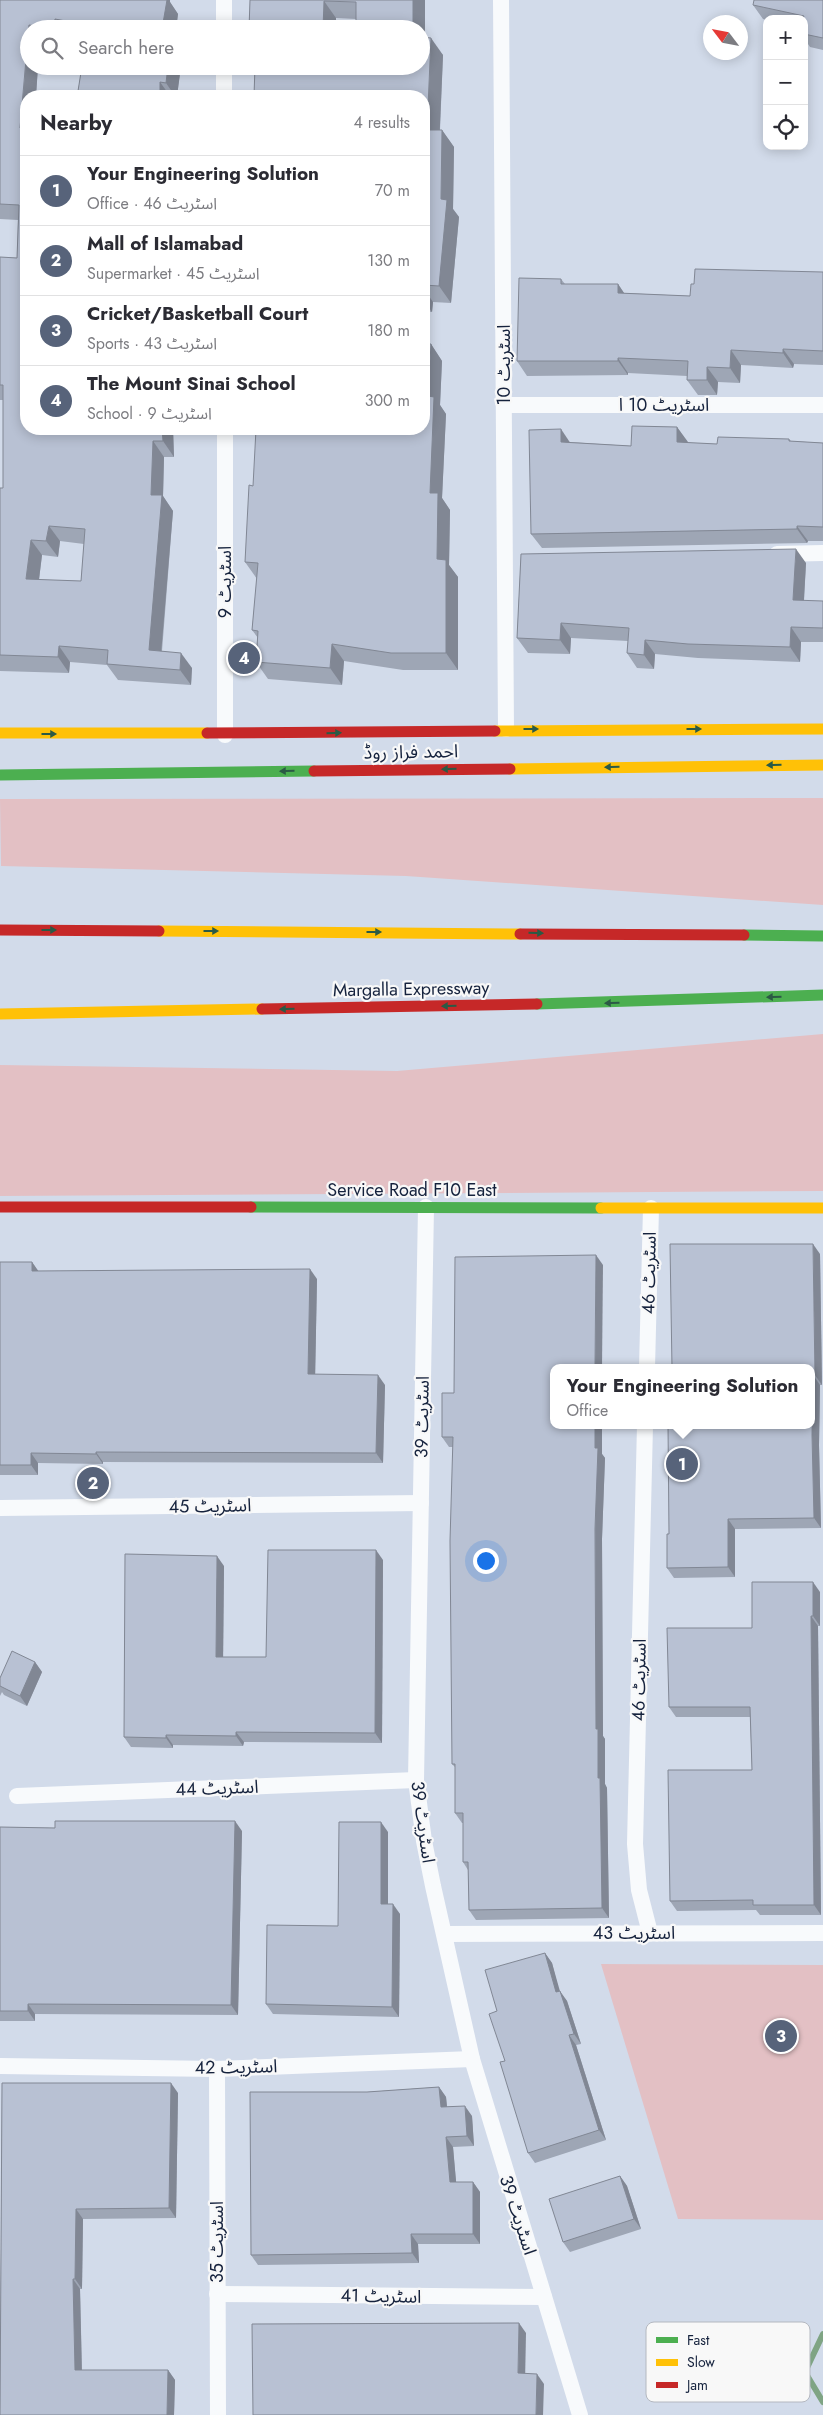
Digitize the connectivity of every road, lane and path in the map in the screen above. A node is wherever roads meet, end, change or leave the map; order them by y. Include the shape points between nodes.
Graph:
1 (224, 0) edge
2 (501, 0) edge
3 (224, 20) edge
4 (224, 75) edge
5 (224, 90) edge
6 (504, 405) junction
7 (823, 405) edge
8 (225, 435) edge
9 (823, 553) edge
10 (763, 554) edge
11 (505, 559) junction
12 (525, 559) edge
13 (506, 729) junction
14 (823, 729) edge
15 (0, 733) edge
16 (225, 735) junction
17 (820, 766) edge
18 (0, 775) edge
19 (0, 930) edge
20 (823, 936) edge
21 (823, 995) edge
22 (0, 1014) edge
23 (0, 1207) edge
24 (426, 1207) junction
25 (651, 1208) junction
26 (823, 1208) edge
27 (647, 1364) edge
28 (645, 1429) edge
29 (421, 1503) junction
30 (0, 1508) edge
31 (416, 1780) junction
32 (17, 1796) dead end
33 (823, 1932) edge
34 (650, 1933) junction
35 (445, 1934) junction
36 (472, 2059) junction
37 (0, 2066) edge
38 (216, 2069) junction
39 (218, 2294) junction
40 (544, 2297) junction
41 (218, 2415) edge
42 (580, 2415) edge

1 - 3 street
2 - 6 street, اسٹریٹ 10
4 - 5 street
6 - 7 street, اسٹریٹ 10 ا
6 - 11 street, اسٹریٹ 10
8 - 16 street, اسٹریٹ 9
9 - 10 street
11 - 12 street
11 - 13 street, اسٹریٹ 10
13 -> 14 main road, احمد فراز روڈ
16 -> 13 main road, احمد فراز روڈ
15 -> 16 main road, احمد فراز روڈ
17 -> 18 main road, احمد فراز روڈ
19 -> 20 main road
21 -> 22 main road, Margalla Expressway via 599,1003
23 - 24 main road, Service Road F10 East
24 - 25 main road, Service Road F10 East
24 - 29 street, اسٹریٹ 39
25 - 26 main road, Service Road F10 East
25 - 27 street, اسٹریٹ 46
28 - 34 street, اسٹریٹ 46 via 635,1844 639,1890
29 - 30 street, اسٹریٹ 45
29 - 31 street, اسٹریٹ 39
31 - 32 street, اسٹریٹ 44
31 - 35 street, اسٹریٹ 39 via 424,1841
33 - 34 street, اسٹریٹ 43
34 - 35 street, اسٹریٹ 43
35 - 36 street, اسٹریٹ 39
36 - 38 street, اسٹریٹ 42
36 - 40 street, اسٹریٹ 39
37 - 38 street, اسٹریٹ 42
38 - 39 street, اسٹریٹ 35
39 - 40 street, اسٹریٹ 41
39 - 41 street, اسٹریٹ 35
40 - 42 street, اسٹریٹ 39

